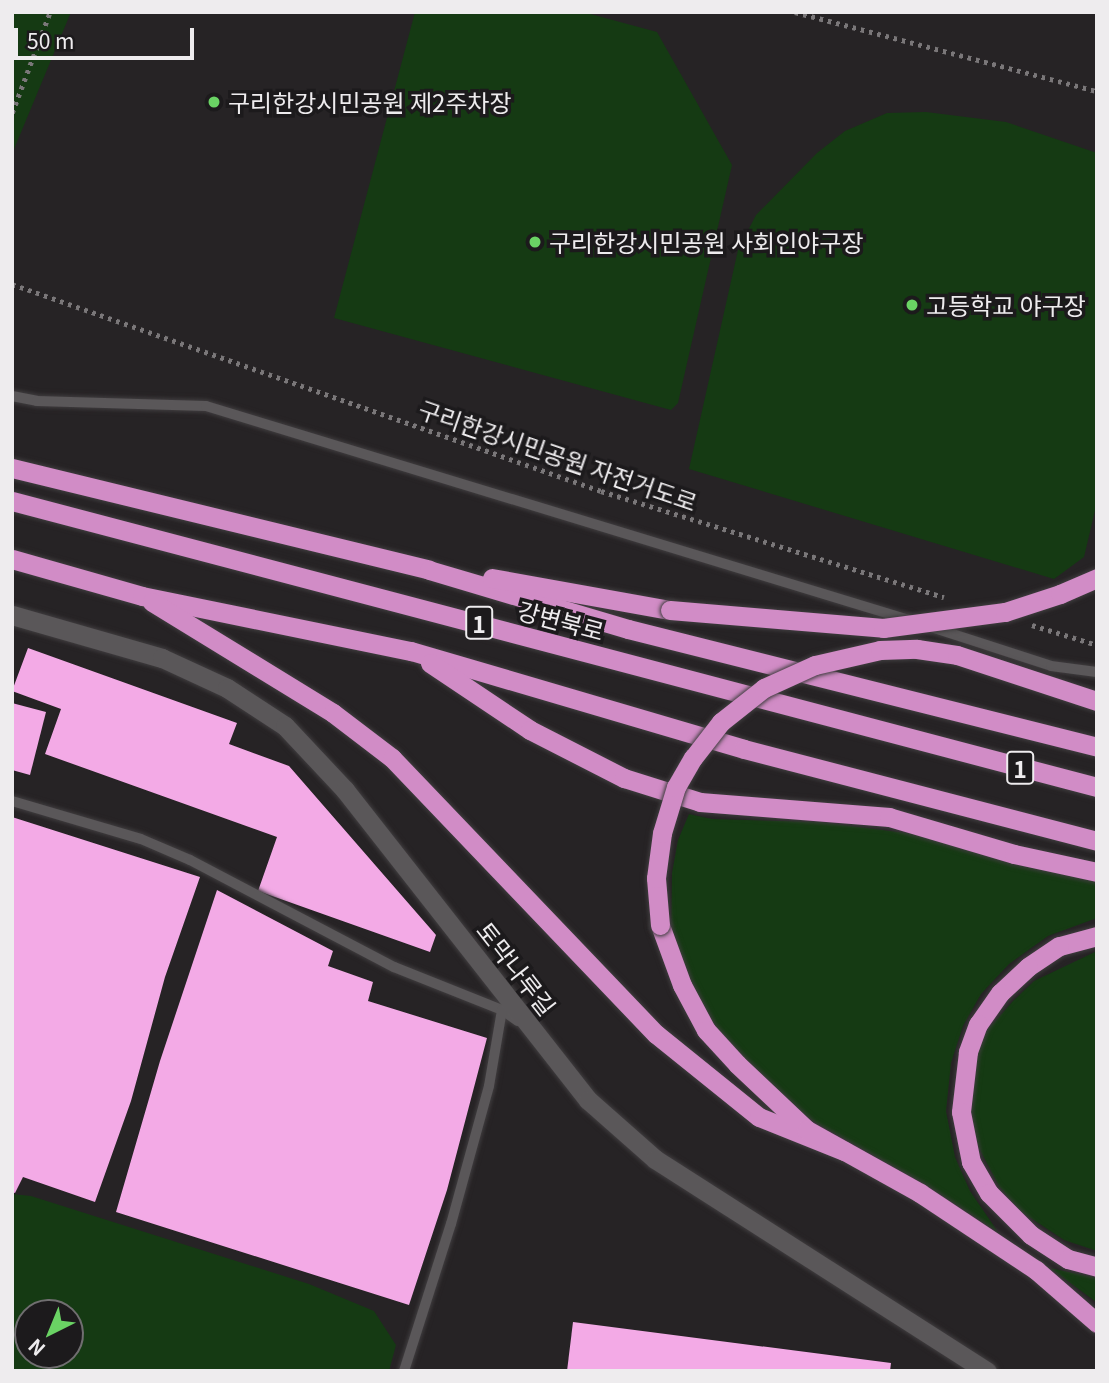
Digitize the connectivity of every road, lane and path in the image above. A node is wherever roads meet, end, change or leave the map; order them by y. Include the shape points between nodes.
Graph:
1 (50, 12) edge
2 (795, 12) edge
3 (1097, 91) edge
4 (12, 113) edge
5 (12, 284) edge
6 (12, 396) edge
7 (12, 468) edge
8 (12, 501) edge
9 (12, 559) edge
10 (429, 570) junction
11 (1097, 578) edge
12 (142, 596) junction
13 (953, 600) dead end
14 (12, 615) edge
15 (1018, 621) dead end
16 (1097, 645) edge
17 (411, 651) junction
18 (1097, 672) edge
19 (1097, 701) edge
20 (1097, 747) edge
21 (1097, 787) edge
22 (12, 801) edge
23 (1097, 841) edge
24 (1097, 872) edge
25 (1097, 936) edge
26 (502, 1010) junction
27 (537, 1032) junction
28 (844, 1151) junction
29 (1097, 1267) edge
30 (1097, 1323) edge
31 (404, 1371) edge
32 (987, 1371) edge

1 - 4 path
2 - 3 path
5 - 13 path, 구리한강시민공원 자전거도로 via 601,491
6 - 18 lane via 37,401 206,406 1051,666
7 - 10 highway
8 - 21 highway, 강변북로 / 1
9 - 12 highway, 1
10 - 11 highway, bridge via 670,610 883,628 1005,612
10 - 20 highway via 628,629
12 - 17 highway, 1
12 - 28 highway via 333,713 392,758 656,1034 759,1118
14 - 27 street, 토막나루길 via 162,658 227,688 285,726 345,790
15 - 16 path
17 - 23 highway, 1 via 744,749
17 - 24 highway via 530,730 624,778 700,802 889,817 1014,854
19 - 28 highway, bridge via 957,655 880,650 815,665 764,688 721,722 676,787 662,833 656,878 660,925 682,985 706,1030 807,1130
22 - 26 lane via 141,839 394,967
25 - 29 highway via 1059,946 1000,993 978,1024 968,1052 961,1112 971,1162 989,1193 1031,1235 1068,1259
26 - 27 lane
26 - 31 lane via 489,1086
27 - 32 street, 토막나루길 via 588,1100 655,1159
28 - 30 highway via 920,1193 1035,1270

